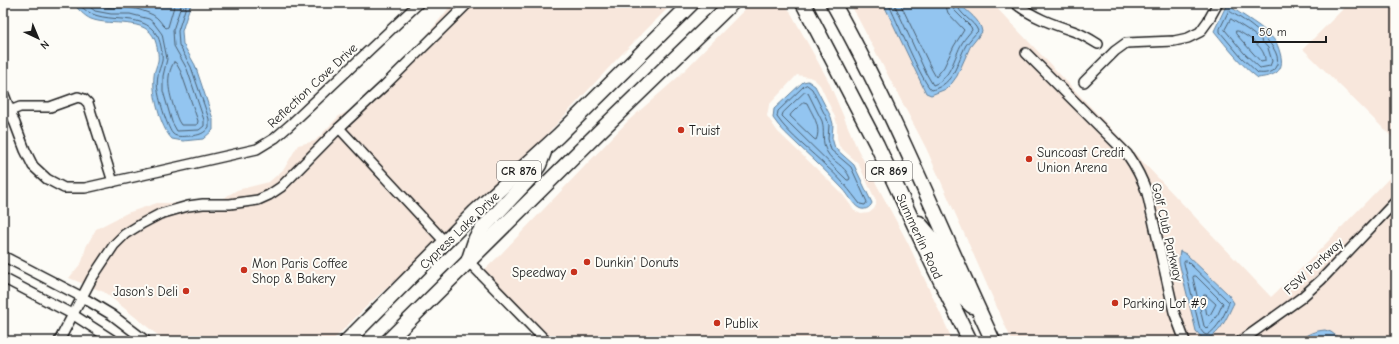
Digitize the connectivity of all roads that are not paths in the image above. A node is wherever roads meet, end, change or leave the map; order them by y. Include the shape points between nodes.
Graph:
1 (419, 3) edge
2 (468, 3) edge
3 (692, 3) edge
4 (732, 3) edge
5 (803, 3) edge
6 (833, 3) edge
7 (1014, 3) edge
8 (1218, 3) edge
9 (1098, 44) dead end
10 (1026, 53) dead end
11 (1084, 82) dead end
12 (3, 92) edge
13 (10, 111) junction
14 (339, 128) junction
15 (545, 148) junction
16 (113, 182) junction
17 (1396, 201) edge
18 (908, 212) junction
19 (445, 242) junction
20 (3, 256) edge
21 (468, 261) junction
22 (3, 278) edge
23 (82, 297) junction
24 (980, 312) junction
25 (72, 314) junction
26 (60, 341) edge
27 (114, 341) edge
28 (146, 341) edge
29 (347, 341) edge
30 (388, 341) edge
31 (546, 341) edge
32 (970, 341) edge
33 (993, 341) edge
34 (1185, 341) edge
35 (1241, 341) edge

1 - 16 street, Reflection Cove Drive via 275,138 257,148
2 - 14 street
3 - 15 main road, Cypress Lake Drive / CR 876
4 - 21 main road, CR 876
5 - 18 main road, Summerlin Road / CR 869 via 877,145
6 - 24 main road, Summerlin Road / CR 869 via 900,135
7 - 9 street via 1026,12
8 - 11 street via 1200,32 1174,41 1126,43
10 - 34 street, Golf Club Parkway via 1136,166 1147,193 1174,312
12 - 13 street, Reflection Cove Drive
13 - 16 street, Reflection Cove Drive via 33,166 47,179 64,188 85,188
13 - 16 street via 20,107 50,107 78,97 84,99 88,103
14 - 19 street
14 - 23 street via 285,183 269,195 243,203 188,206 160,214 131,230 114,245
15 - 19 main road, Cypress Lake Drive / CR 876
15 - 21 main road via 539,166 529,179 481,230
17 - 35 street, FSW Parkway via 1321,280
18 - 24 main road via 931,237 962,297
18 - 32 main road, Summerlin Road / CR 869
19 - 29 main road, Cypress Lake Drive / CR 876
20 - 23 street
21 - 30 main road, CR 876
21 - 31 street
22 - 25 street
23 - 25 street
23 - 28 street
24 - 33 main road, Summerlin Road / CR 869
25 - 26 street
25 - 27 street

